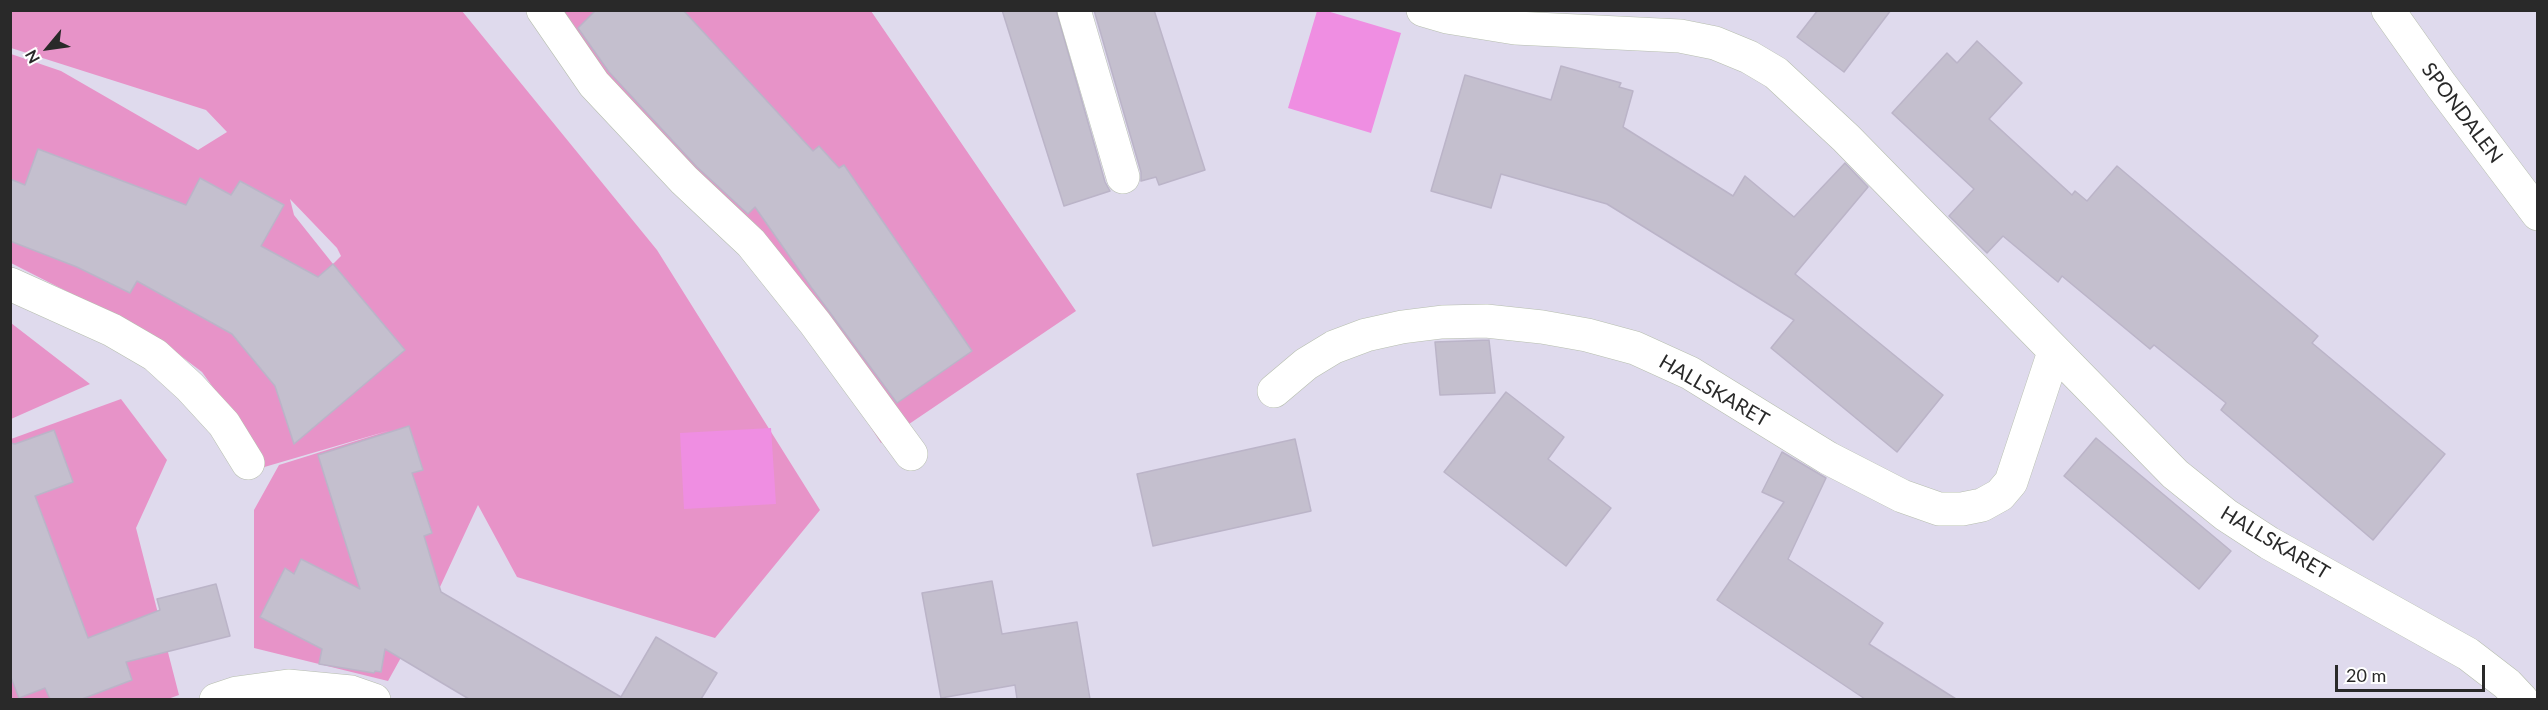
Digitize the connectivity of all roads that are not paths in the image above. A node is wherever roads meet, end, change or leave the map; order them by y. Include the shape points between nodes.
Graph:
1 (543, 10) edge
2 (1074, 10) edge
3 (1423, 10) edge
4 (2388, 10) edge
5 (1123, 177) dead end
6 (2538, 214) edge
7 (10, 284) edge
8 (2054, 352) junction
9 (1274, 391) dead end
10 (911, 454) dead end
11 (248, 464) dead end
12 (216, 699) edge
13 (374, 699) edge
14 (2522, 699) edge

1 - 10 street via 594,84 684,180 751,243
2 - 5 street
3 - 8 street, HALLSKARET via 1515,28 1680,36 1715,43 1749,57 1776,73 1809,103
4 - 6 street, SPONDALEN
7 - 11 street via 112,330 155,355 224,424
8 - 9 street, HALLSKARET via 2011,482 2001,495 1982,506 1962,509 1939,509 1902,496 1828,458 1690,373 1635,348 1542,327 1486,321 1442,322 1366,334 1306,364
8 - 14 street, HALLSKARET via 2175,474 2226,515 2468,654
12 - 13 street via 288,686 351,692

